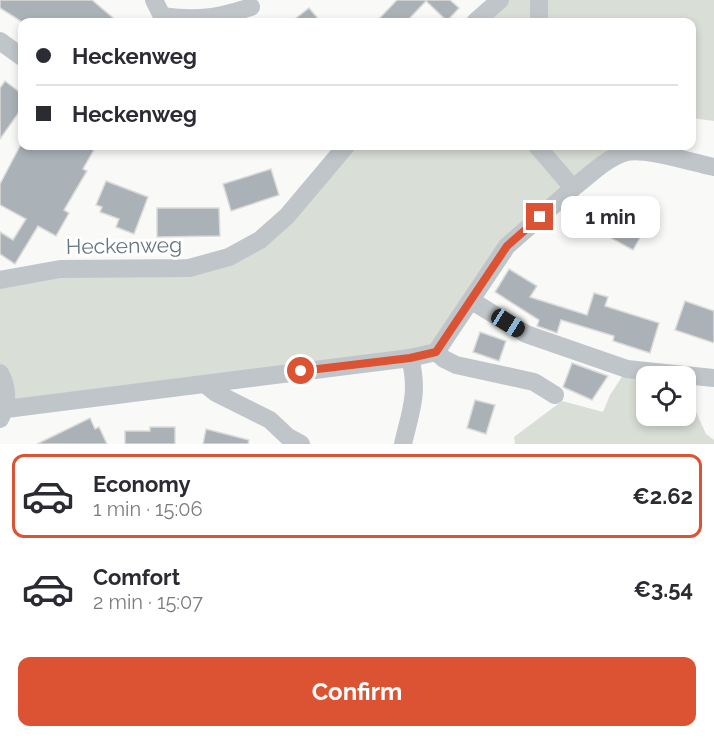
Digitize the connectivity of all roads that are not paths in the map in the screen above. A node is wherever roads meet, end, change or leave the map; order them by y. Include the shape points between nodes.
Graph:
1 (500, 0) edge
2 (539, 0) edge
3 (251, 7) dead end
4 (160, 13) edge
5 (181, 18) edge
6 (203, 18) edge
7 (480, 18) edge
8 (539, 18) edge
9 (0, 41) edge
10 (18, 54) edge
11 (343, 150) edge
12 (540, 150) edge
13 (714, 167) edge
14 (573, 188) junction
15 (0, 280) edge
16 (472, 301) junction
17 (436, 352) junction
18 (410, 358) junction
19 (0, 373) edge
20 (714, 378) edge
21 (206, 385) junction
22 (555, 395) dead end
23 (3, 414) edge
24 (301, 444) edge
25 (403, 444) edge

1 - 7 street
2 - 8 street
3 - 6 street
4 - 5 street
9 - 10 street
11 - 15 street, Heckenweg via 287,216 260,240 229,257 189,268 60,269
12 - 14 street
13 - 14 street via 628,152 612,158
14 - 16 street via 507,246
16 - 17 street
16 - 20 street via 526,334 627,369
17 - 18 street
17 - 22 street via 456,365 534,382
18 - 21 street
18 - 25 street via 415,378 414,404
19 - 23 street via 6,388
21 - 23 street
21 - 24 street via 270,420

